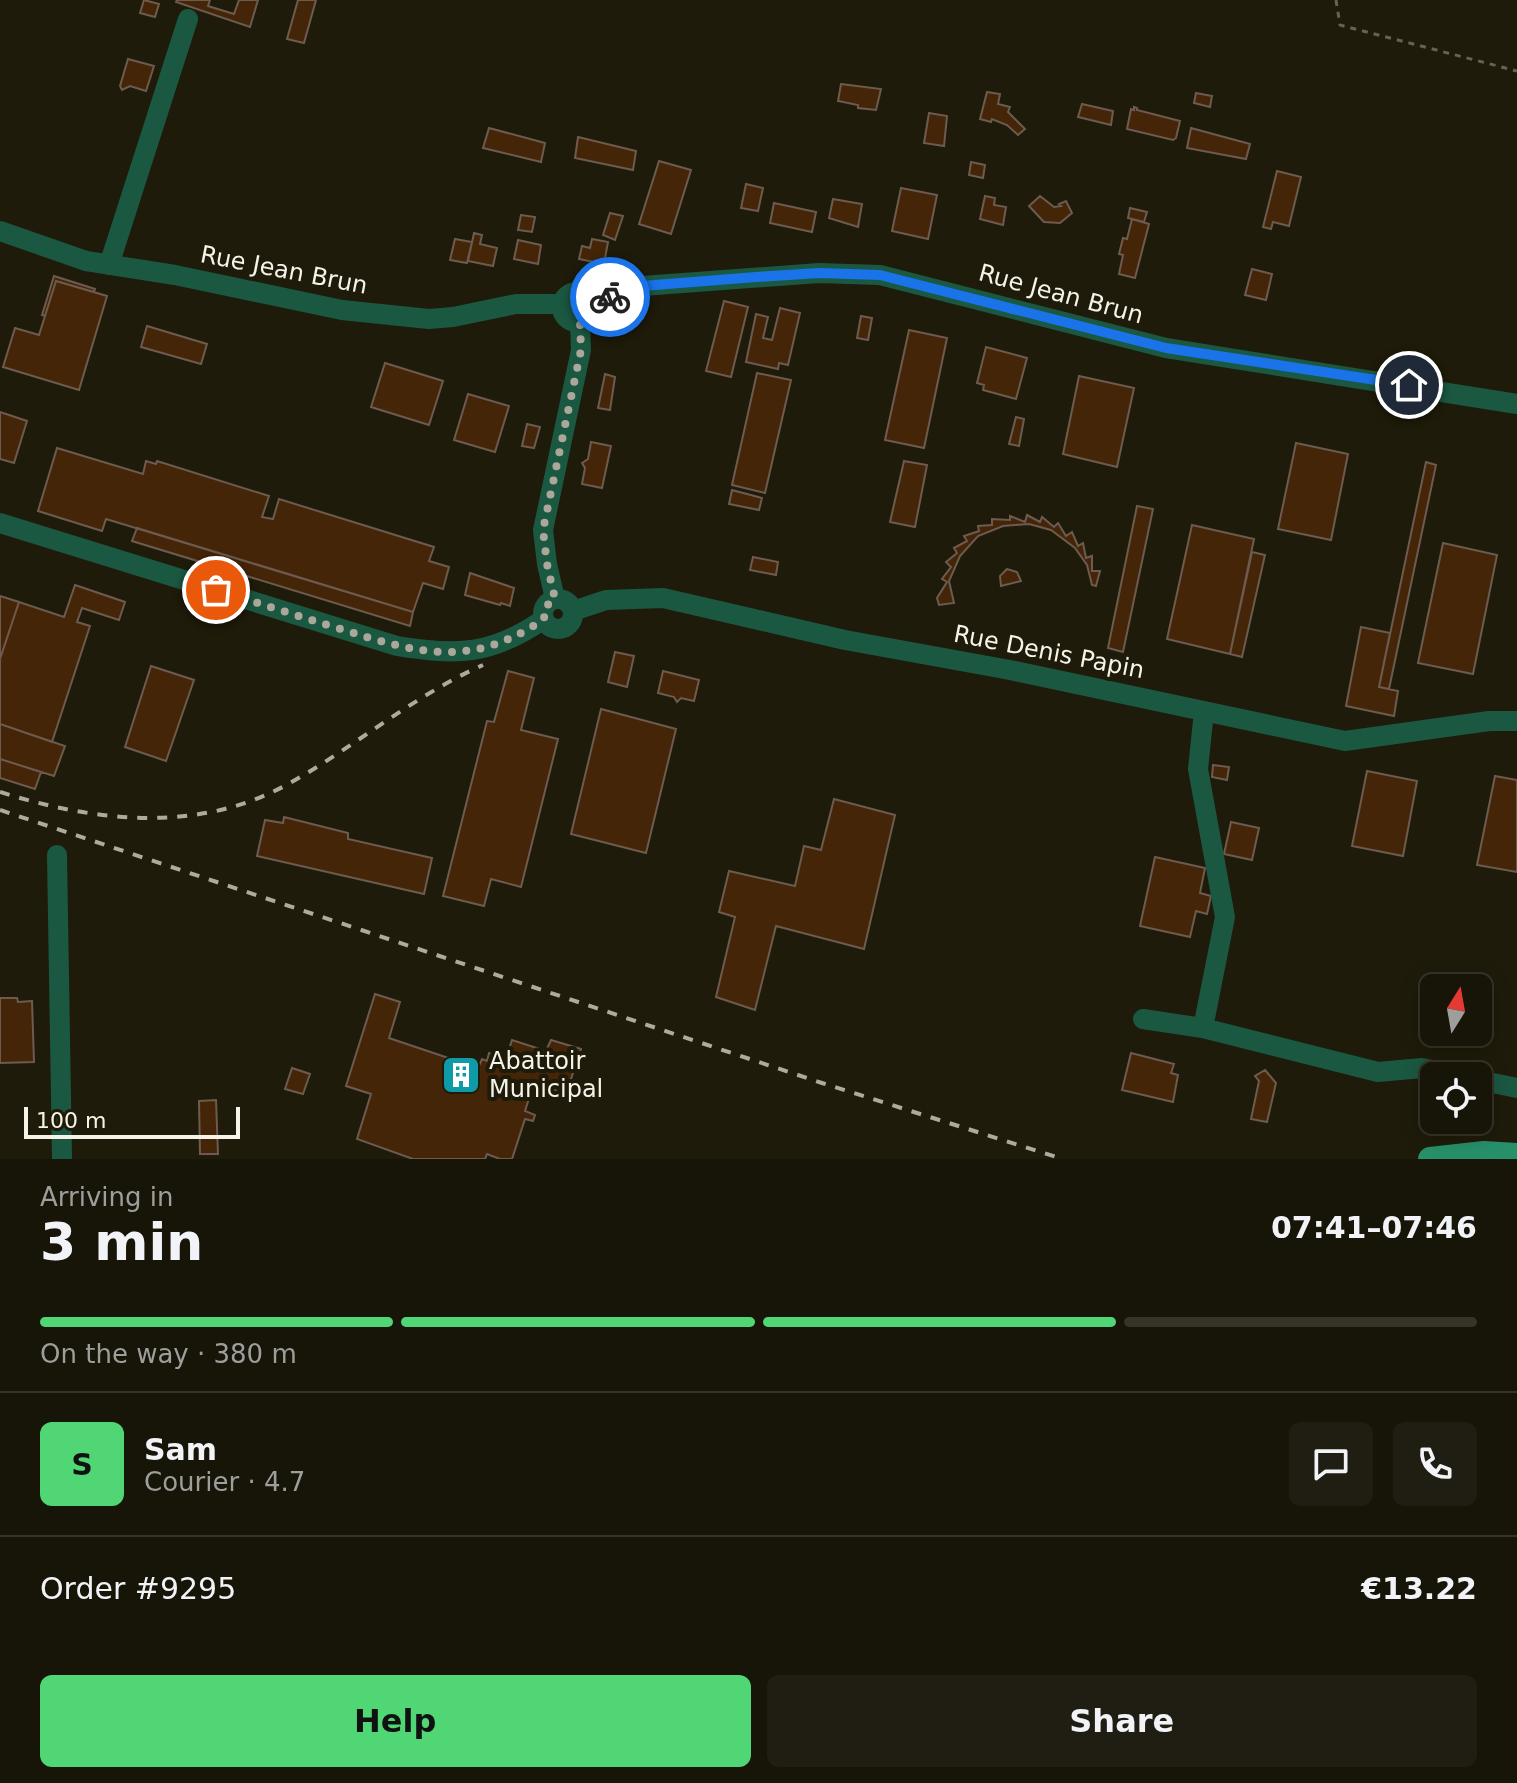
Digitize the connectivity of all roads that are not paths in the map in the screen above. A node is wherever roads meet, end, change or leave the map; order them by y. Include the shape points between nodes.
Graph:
1 (188, 19) dead end
2 (0, 231) edge
3 (109, 265) junction
4 (591, 302) junction
5 (562, 304) junction
6 (580, 322) junction
7 (1517, 404) edge
8 (0, 523) edge
9 (555, 599) junction
10 (573, 611) junction
11 (544, 619) junction
12 (1204, 711) junction
13 (1517, 721) edge
14 (57, 855) dead end
15 (1143, 1019) dead end
16 (1203, 1028) junction
17 (1420, 1068) edge
18 (1492, 1083) edge
19 (1517, 1088) edge
20 (1517, 1155) edge
21 (62, 1159) edge
22 (1430, 1159) edge

1 - 3 street
2 - 3 street, Rue Jean Brun
3 - 5 street, Rue Jean Brun via 342,310 414,318 453,317 516,304
4 - 5 street via 576,292
4 - 6 street via 591,313
4 - 7 street, Rue Jean Brun via 642,286 819,273 880,275 1166,348
5 - 6 street via 566,318
6 - 9 street via 581,350 543,530
8 - 11 street via 397,646 439,653 473,651 516,639
9 - 10 street via 566,601
9 - 11 street via 545,607
10 - 11 street via 562,629
10 - 12 street, Rue Denis Papin via 606,600 663,598
12 - 13 street, Rue Denis Papin via 1345,741
12 - 16 street via 1198,769 1225,917
14 - 21 street
15 - 16 street
16 - 17 street via 1378,1072
18 - 19 street
20 - 22 main road

